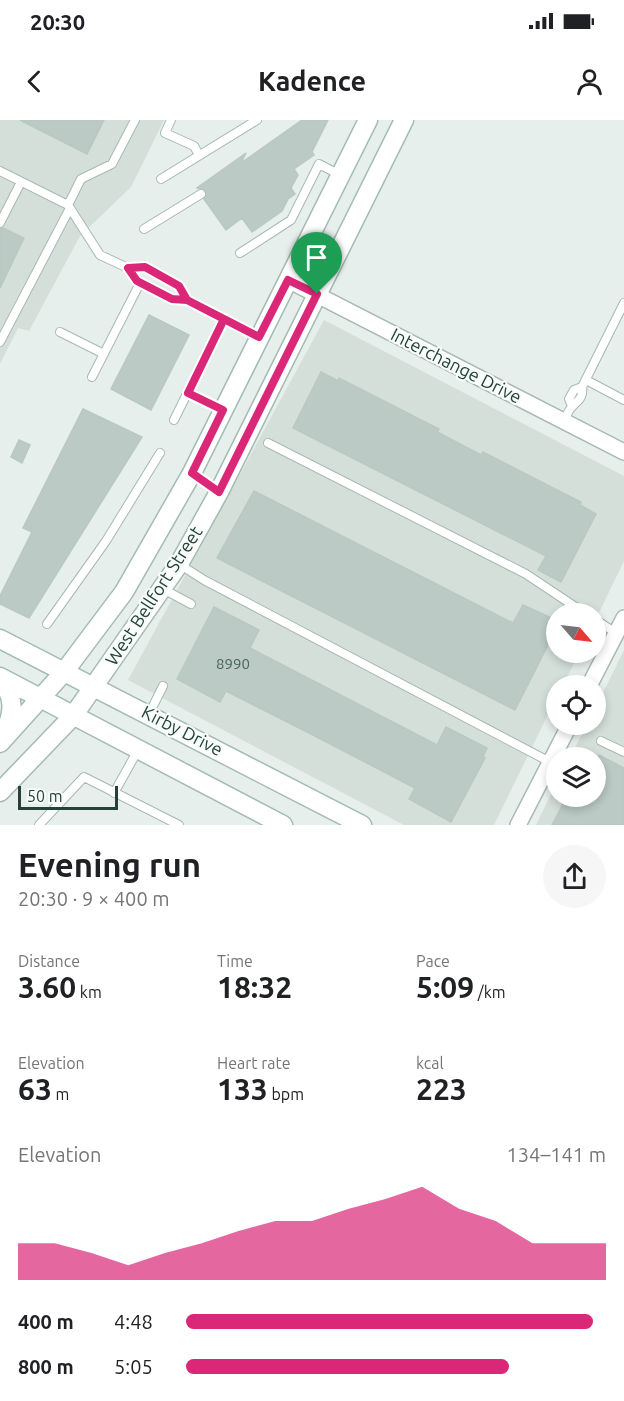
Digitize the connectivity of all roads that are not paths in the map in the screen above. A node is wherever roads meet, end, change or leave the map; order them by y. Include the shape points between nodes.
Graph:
1 (135, 120) edge
2 (171, 120) edge
3 (257, 120) edge
4 (368, 120) edge
5 (404, 120) edge
6 (199, 155) junction
7 (0, 171) edge
8 (340, 175) junction
9 (161, 179) dead end
10 (21, 182) junction
11 (201, 194) dead end
12 (69, 206) junction
13 (0, 223) edge
14 (144, 229) dead end
15 (240, 253) dead end
16 (128, 268) junction
17 (288, 280) junction
18 (140, 283) junction
19 (317, 294) junction
20 (187, 300) junction
21 (624, 303) edge
22 (224, 319) junction
23 (60, 332) dead end
24 (259, 337) junction
25 (0, 342) edge
26 (104, 354) junction
27 (92, 377) dead end
28 (584, 383) junction
29 (188, 393) junction
30 (624, 399) edge
31 (223, 410) junction
32 (174, 420) dead end
33 (564, 422) junction
34 (268, 443) dead end
35 (624, 452) edge
36 (160, 453) dead end
37 (192, 473) junction
38 (219, 492) junction
39 (179, 564) junction
40 (162, 589) junction
41 (570, 603) edge
42 (190, 604) dead end
43 (624, 618) edge
44 (47, 624) dead end
45 (606, 626) edge
46 (616, 633) junction
47 (0, 639) edge
48 (64, 672) junction
49 (595, 675) edge
50 (0, 678) edge
51 (94, 686) junction
52 (163, 686) dead end
53 (42, 699) junction
54 (149, 714) junction
55 (73, 716) junction
56 (602, 741) dead end
57 (1, 742) edge
58 (138, 750) junction
59 (624, 752) edge
60 (546, 760) edge
61 (546, 770) edge
62 (0, 792) edge
63 (114, 793) junction
64 (39, 825) edge
65 (179, 825) edge
66 (284, 825) edge
67 (362, 825) edge
68 (518, 825) edge

1 - 12 lane via 112,164 81,179
2 - 6 lane via 165,133 194,146
3 - 6 lane
4 - 8 main road, West Bellfort Street
5 - 19 main road, West Bellfort Street
6 - 9 lane
7 - 10 lane
8 - 15 lane via 319,164 291,220
8 - 17 main road, West Bellfort Street
10 - 12 lane
10 - 13 lane
11 - 14 lane
12 - 16 lane via 100,255
12 - 25 lane
16 - 18 lane
16 - 20 lane via 145,267 171,281
17 - 19 street, Interchange Drive
17 - 24 main road, West Bellfort Street
18 - 20 lane via 172,299
18 - 26 lane
19 - 33 street, Interchange Drive
19 - 38 main road, West Bellfort Street
20 - 22 lane
21 - 28 lane
22 - 24 lane
22 - 29 lane
23 - 26 lane
24 - 31 main road, West Bellfort Street
26 - 27 lane
28 - 30 lane
28 - 33 lane via 583,393
29 - 31 lane
29 - 32 lane
31 - 37 main road, West Bellfort Street
33 - 35 street, Interchange Drive
34 - 41 lane via 526,574
36 - 44 lane via 106,541
37 - 38 main road
37 - 48 main road, West Bellfort Street via 124,591
38 - 39 main road, West Bellfort Street
39 - 40 main road, West Bellfort Street
39 - 60 lane
40 - 42 lane
40 - 51 main road, West Bellfort Street
43 - 46 street
45 - 46 lane
46 - 49 street
47 - 48 main road, Kirby Drive
48 - 51 main road, Kirby Drive
48 - 53 main road, West Bellfort Street
50 - 53 main road, Kirby Drive
50 - 57 main road via 8,688 13,714
51 - 54 main road, Kirby Drive
51 - 55 main road, West Bellfort Street
52 - 54 lane
53 - 55 main road, Kirby Drive
53 - 57 main road, West Bellfort Street
54 - 67 main road, Kirby Drive
55 - 58 main road, Kirby Drive
55 - 62 main road, West Bellfort Street
56 - 59 lane
58 - 63 lane
58 - 66 main road, Kirby Drive
61 - 68 street
63 - 64 lane via 84,777
63 - 65 lane

